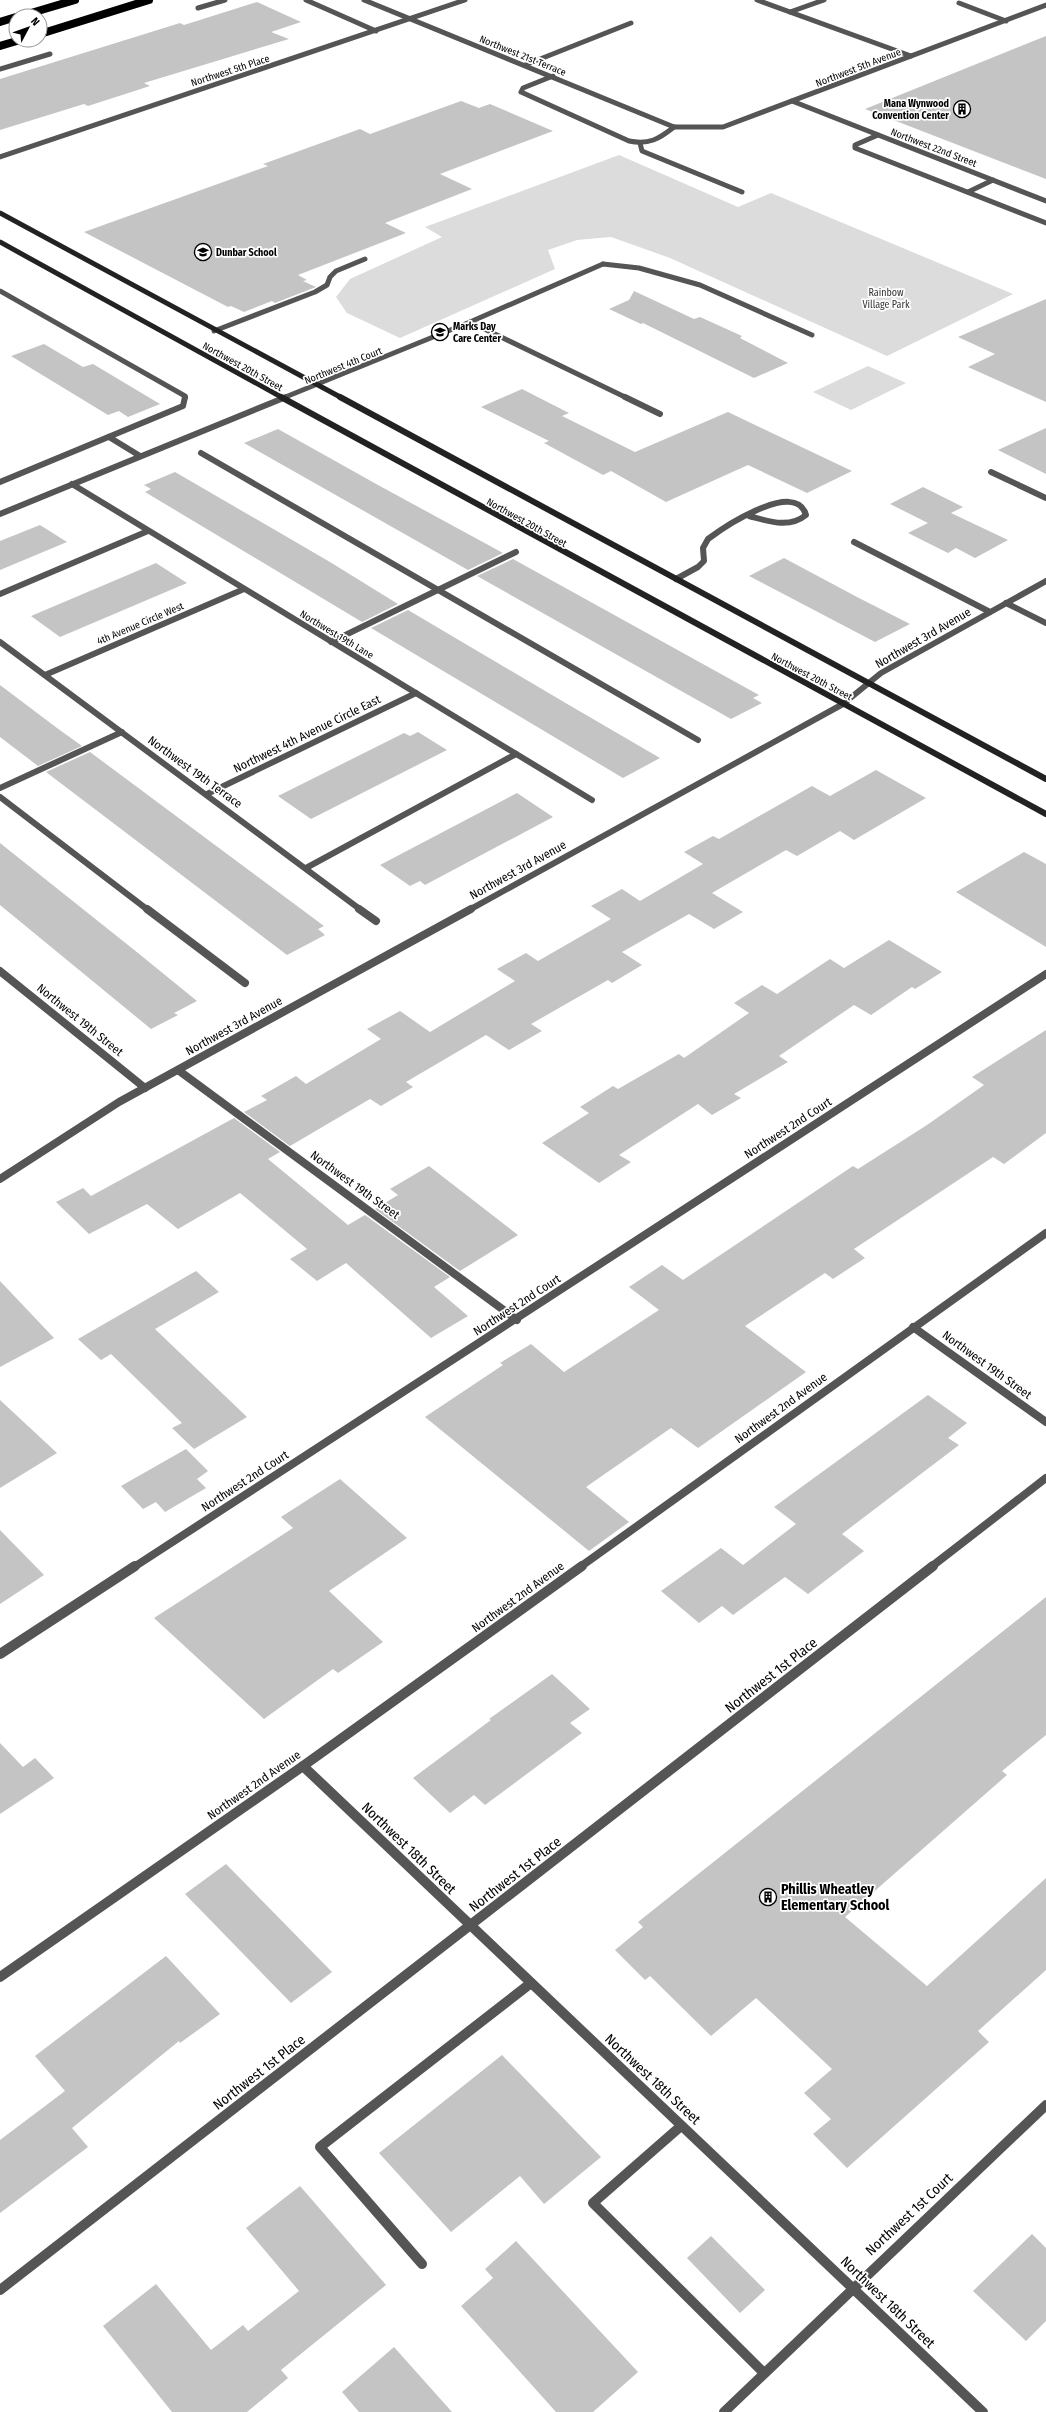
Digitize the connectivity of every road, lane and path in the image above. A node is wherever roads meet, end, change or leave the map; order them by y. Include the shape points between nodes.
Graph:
1 (75, 0) edge
2 (149, 0) edge
3 (226, 0) edge
4 (306, 0) edge
5 (364, 0) edge
6 (465, 0) edge
7 (757, 0) edge
8 (824, 0) edge
9 (959, 3) dead end
10 (1046, 5) edge
11 (48, 8) edge
12 (198, 8) dead end
13 (790, 12) junction
14 (410, 19) junction
15 (1006, 21) junction
16 (631, 23) dead end
17 (376, 31) junction
18 (48, 32) edge
19 (50, 54) dead end
20 (911, 56) junction
21 (525, 65) junction
22 (0, 69) edge
23 (552, 76) junction
24 (792, 101) junction
25 (674, 127) junction
26 (878, 135) junction
27 (640, 143) junction
28 (0, 157) edge
29 (993, 180) junction
30 (742, 192) dead end
31 (968, 192) junction
32 (1046, 201) edge
33 (0, 213) edge
34 (1046, 223) edge
35 (0, 242) edge
36 (365, 259) dead end
37 (0, 291) edge
38 (470, 322) junction
39 (214, 331) junction
40 (812, 335) dead end
41 (316, 386) junction
42 (283, 399) junction
43 (660, 414) dead end
44 (109, 437) junction
45 (200, 453) dead end
46 (140, 456) junction
47 (991, 472) dead end
48 (0, 482) edge
49 (72, 484) junction
50 (1046, 498) edge
51 (0, 514) edge
52 (749, 516) junction
53 (148, 531) junction
54 (854, 542) dead end
55 (516, 552) dead end
56 (676, 579) junction
57 (1046, 581) edge
58 (244, 589) junction
59 (438, 589) junction
60 (0, 594) edge
61 (1006, 603) junction
62 (990, 612) junction
63 (1046, 623) edge
64 (0, 642) edge
65 (331, 642) junction
66 (45, 675) junction
67 (870, 682) junction
68 (416, 693) junction
69 (843, 704) junction
70 (122, 732) junction
71 (698, 740) dead end
72 (516, 754) junction
73 (1046, 779) edge
74 (0, 788) edge
75 (207, 794) junction
76 (0, 797) edge
77 (592, 800) dead end
78 (1046, 814) edge
79 (306, 868) junction
80 (376, 921) dead end
81 (0, 971) edge
82 (1046, 974) edge
83 (245, 983) dead end
84 (178, 1070) junction
85 (146, 1088) junction
86 (0, 1179) edge
87 (1046, 1233) edge
88 (517, 1320) junction
89 (913, 1327) junction
90 (1046, 1422) edge
91 (1046, 1478) edge
92 (0, 1654) edge
93 (303, 1766) junction
94 (471, 1926) junction
95 (0, 1976) edge
96 (531, 1983) junction
97 (1046, 2105) edge
98 (682, 2126) junction
99 (422, 2264) dead end
100 (852, 2288) junction
101 (0, 2290) edge
102 (764, 2373) junction
103 (724, 2412) edge
104 (983, 2412) edge

1 - 11 highway
2 - 18 highway
3 - 12 street
4 - 17 street
5 - 14 street, Northwest 21st Terrace
6 - 14 street, Northwest 5th Place
7 - 13 street
8 - 13 street
9 - 15 street
10 - 15 street, Northwest 5th Avenue
13 - 20 street
14 - 17 street, Northwest 5th Place
14 - 21 street, Northwest 21st Terrace
15 - 20 street, Northwest 5th Avenue
16 - 21 street
17 - 28 street, Northwest 5th Place
19 - 22 street
20 - 24 street, Northwest 5th Avenue
21 - 23 street, Northwest 21st Terrace
23 - 25 street, Northwest 21st Terrace
23 - 27 street via 523,88 521,92 629,141
24 - 25 street, Northwest 5th Avenue via 723,127
24 - 26 street, Northwest 22nd Street
25 - 27 street via 655,143
26 - 29 street, Northwest 22nd Street
26 - 31 street via 855,145 855,148
27 - 30 street via 642,151
29 - 31 street
29 - 32 street, Northwest 22nd Street
31 - 34 street
33 - 39 main road, Northwest 20th Street
35 - 42 main road, Northwest 20th Street
36 - 39 street via 336,272 330,277 327,285 315,292
37 - 44 street via 185,396 183,406
38 - 40 street, Northwest 4th Court via 603,264 639,268 700,285
38 - 41 street, Northwest 4th Court
38 - 43 street
39 - 41 main road, Northwest 20th Street
41 - 42 street, Northwest 4th Court
41 - 56 main road, Northwest 20th Street
42 - 46 street, Northwest 4th Court
42 - 69 main road, Northwest 20th Street
44 - 46 street
44 - 48 street
45 - 59 street
46 - 49 street, Northwest 4th Court
47 - 50 street
49 - 51 street, Northwest 4th Court
49 - 53 street, Northwest 19th Lane
52 - 52 street via 782,501 801,506 806,515 798,521 783,523
52 - 56 street via 704,542 704,561
53 - 58 street, Northwest 19th Lane
53 - 60 street
54 - 62 street
55 - 59 street
56 - 67 main road, Northwest 20th Street
57 - 61 street, Northwest 3rd Avenue
58 - 65 street, Northwest 19th Lane
58 - 66 street, 4th Avenue Circle West
59 - 65 street
59 - 71 street
61 - 62 street, Northwest 3rd Avenue
61 - 63 street
62 - 67 street, Northwest 3rd Avenue via 881,673
64 - 66 street, Northwest 19th Terrace
65 - 68 street, Northwest 19th Lane
66 - 70 street, Northwest 19th Terrace
67 - 69 street, Northwest 3rd Avenue
67 - 73 main road, Northwest 20th Street
68 - 72 street, Northwest 19th Lane
68 - 75 street, Northwest 4th Avenue Circle East
69 - 78 main road, Northwest 20th Street
69 - 84 street, Northwest 3rd Avenue
70 - 74 street
70 - 75 street, Northwest 19th Terrace
72 - 77 street, Northwest 19th Lane
72 - 79 street
75 - 79 street, Northwest 19th Terrace
76 - 83 street
79 - 80 street, Northwest 19th Terrace
81 - 85 street, Northwest 19th Street
82 - 88 street, Northwest 2nd Court
84 - 85 street, Northwest 3rd Avenue
84 - 88 street, Northwest 19th Street
85 - 86 street, Northwest 3rd Avenue via 68,1132
87 - 89 street, Northwest 2nd Avenue
88 - 92 street, Northwest 2nd Court
89 - 90 street, Northwest 19th Street
89 - 93 street, Northwest 2nd Avenue
91 - 94 street, Northwest 1st Place
93 - 94 street, Northwest 18th Street
93 - 95 street, Northwest 2nd Avenue
94 - 96 street, Northwest 18th Street
94 - 101 street, Northwest 1st Place
96 - 98 street, Northwest 18th Street
96 - 99 street via 320,2147
97 - 100 street, Northwest 1st Court
98 - 100 street, Northwest 18th Street
98 - 102 street via 593,2203
100 - 102 street, Northwest 1st Court
100 - 104 street, Northwest 18th Street
102 - 103 street, Northwest 1st Court

